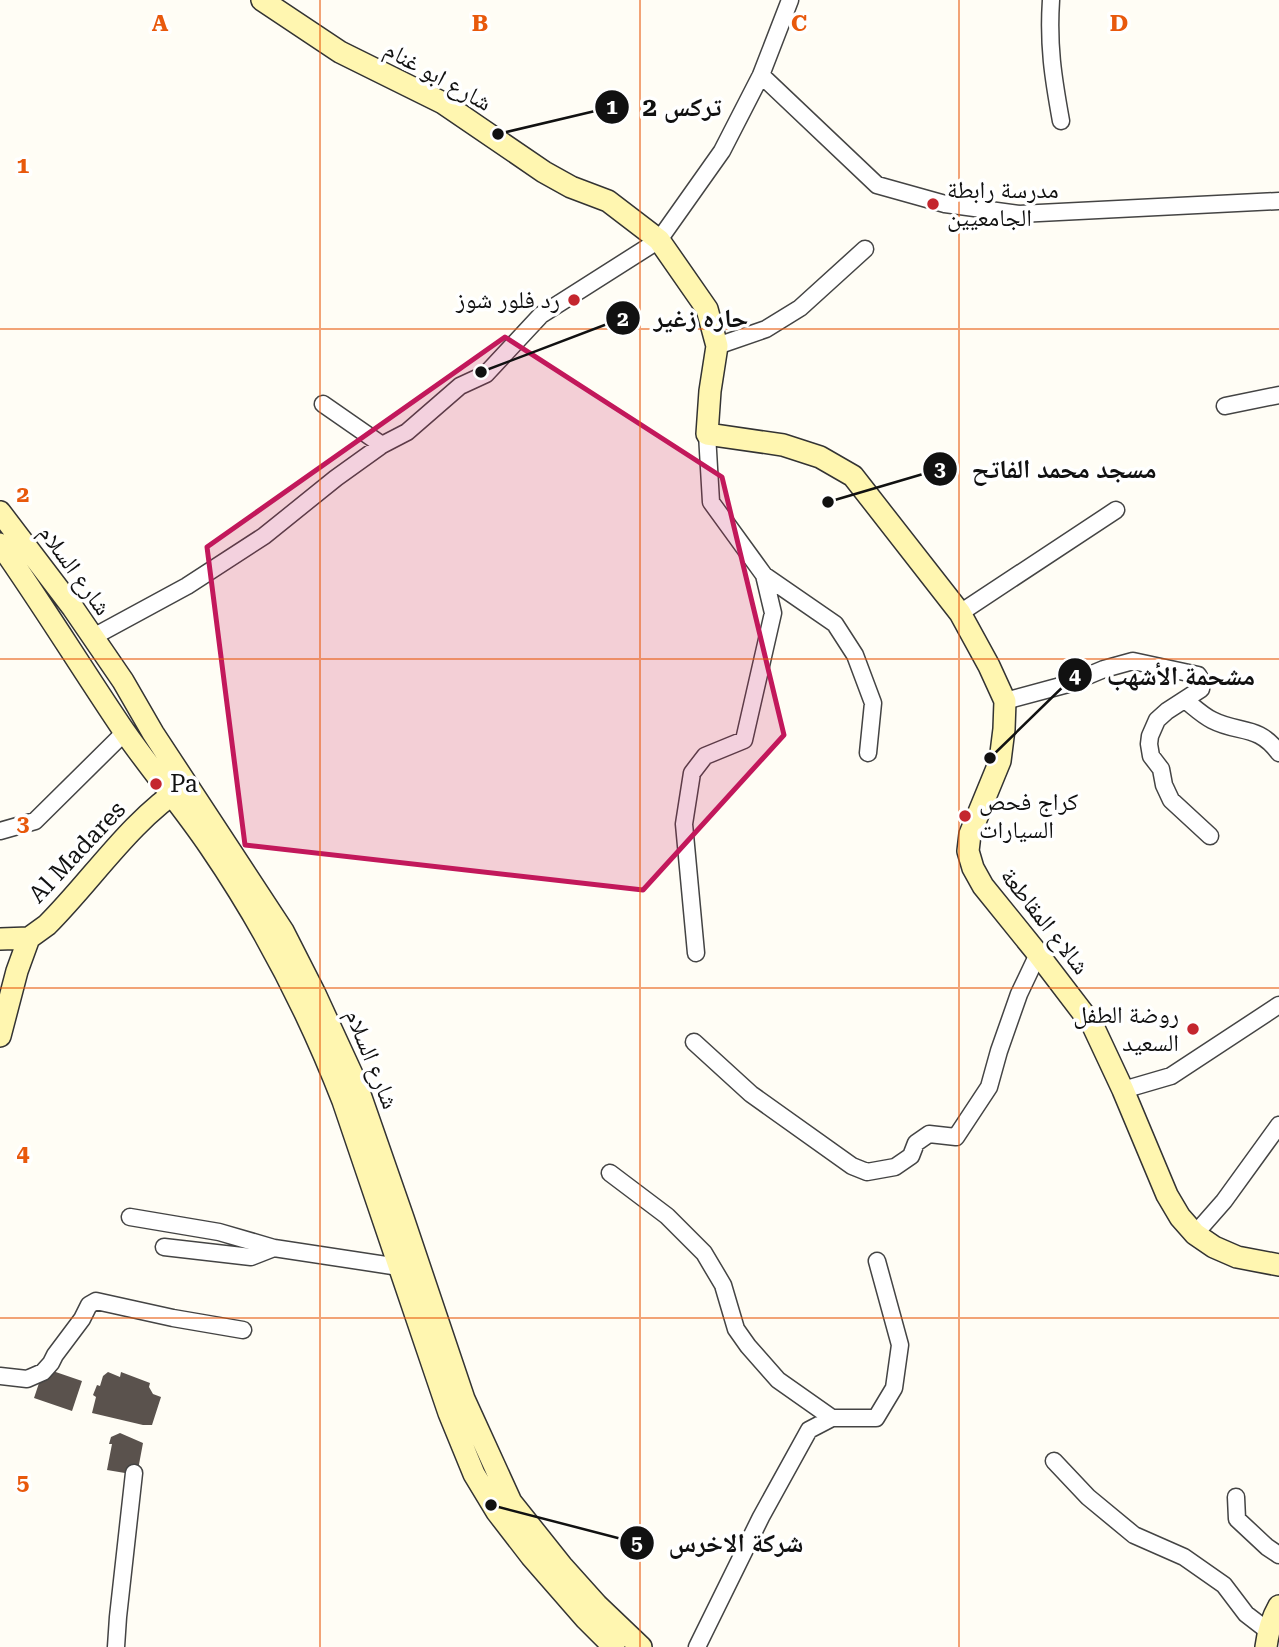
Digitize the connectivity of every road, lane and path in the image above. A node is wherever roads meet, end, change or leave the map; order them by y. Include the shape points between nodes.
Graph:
1 (262, 0) edge
2 (790, 0) edge
3 (1051, 0) edge
4 (761, 75) junction
5 (1061, 121) dead end
6 (1279, 201) edge
7 (659, 240) junction
8 (865, 248) dead end
9 (717, 346) junction
10 (1279, 395) edge
11 (323, 404) dead end
12 (1225, 406) dead end
13 (706, 434) junction
14 (382, 444) junction
15 (1115, 510) dead end
16 (0, 512) edge
17 (0, 544) edge
18 (764, 575) junction
19 (960, 613) junction
20 (93, 638) junction
21 (1185, 700) junction
22 (1004, 701) junction
23 (125, 733) junction
24 (868, 753) dead end
25 (1279, 753) edge
26 (179, 789) junction
27 (0, 831) edge
28 (1210, 836) dead end
29 (29, 938) junction
30 (0, 939) edge
31 (696, 953) dead end
32 (1038, 954) junction
33 (1279, 1005) edge
34 (0, 1036) edge
35 (694, 1042) dead end
36 (1123, 1090) junction
37 (1279, 1125) edge
38 (610, 1173) dead end
39 (130, 1217) dead end
40 (1195, 1234) junction
41 (164, 1247) dead end
42 (274, 1248) junction
43 (877, 1261) dead end
44 (1279, 1265) edge
45 (398, 1267) junction
46 (243, 1330) dead end
47 (0, 1376) edge
48 (832, 1418) junction
49 (1054, 1461) dead end
50 (134, 1473) dead end
51 (1236, 1497) dead end
52 (1279, 1555) edge
53 (1279, 1606) edge
54 (1267, 1639) edge
55 (613, 1642) edge
56 (116, 1647) edge
57 (641, 1647) edge
58 (697, 1647) edge

1 - 7 main road, شارع ابو غنام via 340,52 443,103 544,172 608,201
2 - 4 street
3 - 5 street via 1052,73
4 - 6 street via 877,185 945,204 1019,214
4 - 7 street via 722,151
7 - 9 main road, شارع ابو غنام via 707,309
7 - 14 street via 541,315 486,374 460,386 407,432
8 - 9 street via 800,308 766,329
9 - 13 main road, شارع ابو غنام
10 - 12 street
11 - 14 street
13 - 18 street via 711,502
13 - 19 main road, شالاع المقاطعة via 783,445 820,457 853,476
14 - 20 street via 264,536
15 - 19 street
16 - 20 main road, شارع السلام
17 - 23 main road, شارع السلام
18 - 24 street via 835,624 855,655 873,703
18 - 31 street via 773,612 744,740 705,756 692,773 684,824
19 - 22 main road, شالاع المقاطعة
20 - 26 main road, شارع السلام via 153,733
21 - 22 street via 1201,689 1199,676 1133,661
21 - 25 street via 1212,720 1264,737
21 - 28 street via 1157,720 1150,752 1171,800
22 - 32 main road, شالاع المقاطعة via 1000,761 970,834 968,851 983,886
23 - 26 main road, شارع السلام
23 - 27 street via 35,821
26 - 29 main road, Al Madares via 142,820 66,906
26 - 45 main road, شارع السلام via 303,1006 343,1101
26 - 55 main road, شارع السلام via 283,931 321,1005 356,1083 464,1399 511,1503 562,1566
29 - 30 main road, Al Madares
29 - 34 main road
32 - 35 street via 1019,994 989,1087 956,1137 929,1134 895,1167 867,1172 852,1166 751,1094
32 - 36 main road, شالاع المقاطعة via 1093,1026
33 - 36 street via 1171,1076
36 - 40 main road, شالاع المقاطعة via 1167,1195
37 - 40 street
38 - 48 street via 667,1216 704,1253 723,1285 733,1323 748,1346 778,1380
39 - 42 street via 219,1232
40 - 44 main road, شالاع المقاطعة via 1237,1257
41 - 42 street via 251,1257
42 - 45 street
43 - 48 street via 900,1345 894,1388 876,1418
45 - 55 main road, شارع السلام via 474,1474 531,1556 580,1613
46 - 47 street via 96,1301 43,1372 27,1378
48 - 58 street via 809,1430
49 - 54 street via 1134,1535 1184,1557 1224,1585
50 - 56 street
51 - 52 street via 1237,1519
53 - 54 main road
55 - 57 main road, شارع السلام

